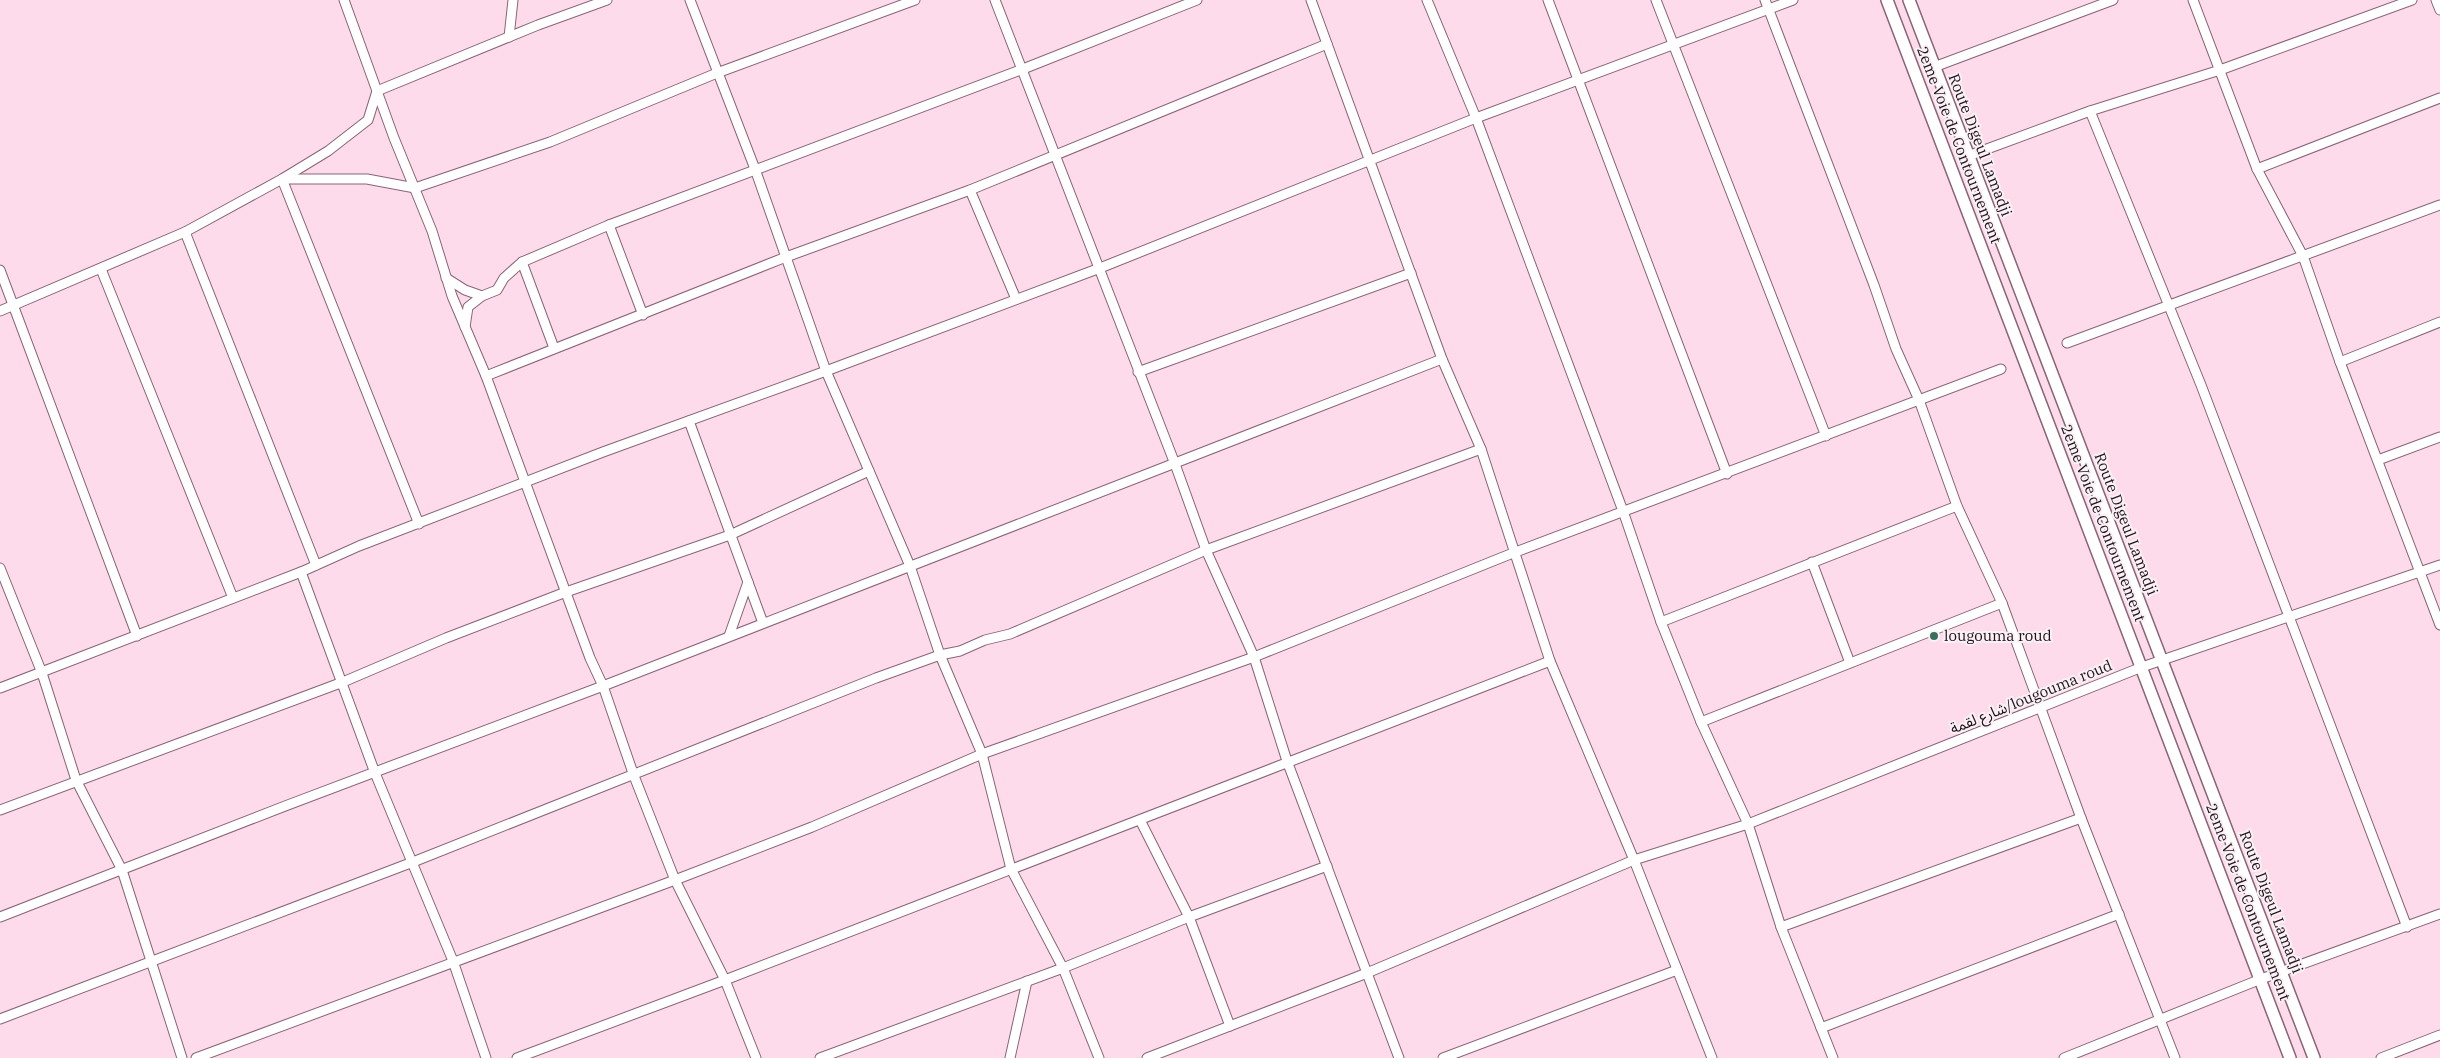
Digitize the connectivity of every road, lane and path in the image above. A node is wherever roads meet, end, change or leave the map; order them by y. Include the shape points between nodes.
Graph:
1 (344, 0) edge
2 (513, 0) edge
3 (607, 0) edge
4 (690, 0) edge
5 (914, 0) edge
6 (995, 0) edge
7 (1197, 0) edge
8 (1311, 0) edge
9 (1427, 0) edge
10 (1548, 0) edge
11 (1656, 0) edge
12 (1793, 0) edge
13 (1887, 0) edge
14 (1908, 0) edge
15 (2113, 0) edge
16 (2193, 0) edge
17 (2412, 0) edge
18 (2436, 0) edge
19 (1767, 4) edge
20 (2440, 10) edge
21 (509, 37) junction
22 (1327, 44) junction
23 (1674, 46) junction
24 (1934, 67) junction
25 (1023, 69) junction
26 (2220, 70) junction
27 (717, 73) junction
28 (1578, 81) junction
29 (377, 91) junction
30 (2440, 98) edge
31 (2090, 111) junction
32 (1476, 118) junction
33 (1057, 156) junction
34 (1968, 156) junction
35 (1369, 162) junction
36 (755, 169) junction
37 (2257, 169) junction
38 (282, 179) junction
39 (415, 188) junction
40 (970, 190) junction
41 (2440, 206) edge
42 (609, 225) junction
43 (185, 232) junction
44 (2303, 256) junction
45 (786, 257) junction
46 (522, 262) junction
47 (1100, 268) junction
48 (101, 269) junction
49 (0, 270) edge
50 (1411, 273) junction
51 (446, 278) junction
52 (482, 296) junction
53 (1016, 299) junction
54 (13, 306) junction
55 (2169, 306) junction
56 (0, 311) edge
57 (643, 316) junction
58 (2440, 322) edge
59 (465, 327) junction
60 (2067, 343) dead end
61 (554, 348) junction
62 (1442, 360) junction
63 (2340, 362) junction
64 (2002, 368) dead end
65 (826, 372) junction
66 (1138, 372) junction
67 (486, 376) junction
68 (1919, 400) junction
69 (689, 421) junction
70 (1826, 436) junction
71 (2440, 438) edge
72 (1481, 449) junction
73 (2378, 460) junction
74 (1175, 464) junction
75 (869, 471) junction
76 (1727, 474) junction
77 (524, 483) junction
78 (1957, 506) junction
79 (1623, 512) junction
80 (418, 524) junction
81 (730, 535) junction
82 (1206, 550) junction
83 (1513, 553) junction
84 (1812, 562) junction
85 (316, 565) junction
86 (2440, 565) edge
87 (910, 566) junction
88 (0, 568) edge
89 (301, 572) junction
90 (2421, 572) junction
91 (748, 582) junction
92 (566, 592) junction
93 (233, 598) junction
94 (2002, 603) junction
95 (2289, 616) junction
96 (1661, 622) junction
97 (763, 623) junction
98 (2440, 625) edge
99 (137, 636) junction
100 (729, 636) junction
101 (940, 655) junction
102 (1254, 657) junction
103 (2162, 660) junction
104 (1550, 661) junction
105 (1850, 663) junction
106 (2142, 667) junction
107 (42, 673) junction
108 (343, 682) junction
109 (603, 686) junction
110 (0, 688) edge
111 (2042, 709) junction
112 (1701, 722) junction
113 (982, 754) junction
114 (1287, 761) junction
115 (375, 773) junction
116 (634, 776) junction
117 (76, 780) junction
118 (0, 810) edge
119 (2081, 818) junction
120 (1140, 820) junction
121 (1748, 824) junction
122 (1634, 860) junction
123 (412, 862) junction
124 (1327, 866) junction
125 (122, 870) junction
126 (1011, 870) junction
127 (675, 880) junction
128 (2119, 914) junction
129 (2440, 914) edge
130 (0, 917) edge
131 (1189, 917) junction
132 (1781, 927) junction
133 (2407, 927) junction
134 (150, 961) junction
135 (453, 961) junction
136 (1063, 968) junction
137 (1677, 970) junction
138 (2281, 971) junction
139 (1367, 974) junction
140 (2261, 979) junction
141 (725, 980) junction
142 (1027, 981) junction
143 (0, 1018) edge
144 (2159, 1018) junction
145 (1230, 1026) junction
146 (1821, 1028) junction
147 (2440, 1035) edge
148 (2067, 1057) edge
149 (182, 1058) edge
150 (196, 1058) edge
151 (486, 1058) edge
152 (517, 1058) edge
153 (756, 1058) edge
154 (820, 1058) edge
155 (1010, 1058) edge
156 (1099, 1058) edge
157 (1147, 1058) edge
158 (1399, 1058) edge
159 (1443, 1058) edge
160 (1712, 1058) edge
161 (1833, 1058) edge
162 (2175, 1058) edge
163 (2290, 1058) edge
164 (2314, 1058) edge
165 (2381, 1058) edge

1 - 29 street
2 - 21 street
3 - 21 street
4 - 27 street
5 - 27 street
6 - 25 street
7 - 25 street
8 - 22 street
9 - 32 street
10 - 28 street
11 - 23 street
12 - 19 street
13 - 106 main road, 2eme Voie de Contournement
14 - 24 main road, Route Digeul Lamadji
15 - 24 street
16 - 26 street
17 - 26 street
18 - 20 street
19 - 23 street
19 - 68 street via 1896,350
21 - 29 street
22 - 33 street
22 - 35 street
23 - 28 street
23 - 70 street
24 - 34 main road, Route Digeul Lamadji
25 - 33 street
25 - 36 street
26 - 31 street
26 - 37 street
27 - 36 street
27 - 39 street via 550,142
28 - 32 street
28 - 76 street
29 - 38 street via 368,120 328,151
29 - 39 street
30 - 37 street
31 - 34 street
31 - 55 street
32 - 35 street
32 - 79 street
33 - 40 street
33 - 47 street
34 - 103 main road, Route Digeul Lamadji
35 - 47 street
35 - 50 street
36 - 42 street
36 - 45 street
37 - 44 street
38 - 39 street via 367,179
38 - 43 street
38 - 80 street
39 - 51 street
40 - 45 street
40 - 53 street
41 - 44 street
42 - 46 street
42 - 57 street
43 - 48 street
43 - 85 street
44 - 55 street
44 - 63 street
45 - 57 street
45 - 65 street
46 - 52 street via 496,290
46 - 61 street
47 - 53 street
47 - 66 street
48 - 54 street
48 - 93 street
49 - 54 street
50 - 62 street
50 - 66 street
51 - 52 street
51 - 59 street
52 - 59 street via 468,307
53 - 65 street
54 - 56 street
54 - 99 street
55 - 60 street
55 - 95 street
57 - 61 street
58 - 63 street
59 - 67 street
61 - 67 street
62 - 72 street
62 - 74 street
63 - 73 street
64 - 68 street
65 - 69 street
65 - 75 street
66 - 74 street
67 - 77 street
68 - 70 street
68 - 78 street
69 - 77 street
69 - 81 street
70 - 76 street
71 - 73 street
72 - 82 street
72 - 83 street
73 - 90 street
74 - 82 street
74 - 87 street
75 - 81 street
75 - 87 street
76 - 79 street
77 - 80 street
77 - 92 street
78 - 84 street
78 - 94 street
79 - 83 street
79 - 96 street
80 - 85 street
81 - 91 street
81 - 92 street
82 - 101 street via 1010,634
82 - 102 street
83 - 102 street
83 - 104 street
84 - 96 street
84 - 105 street
85 - 89 street
86 - 90 street, شارع لقمة/lougouma roud
87 - 97 street
87 - 101 street
88 - 107 street
89 - 93 street
89 - 108 street
90 - 95 street, شارع لقمة/lougouma roud
90 - 98 street
91 - 97 street
91 - 100 street
92 - 108 street
92 - 109 street
93 - 99 street
94 - 105 street
94 - 111 street
95 - 103 street, شارع لقمة/lougouma roud
95 - 133 street
96 - 112 street
97 - 100 street
99 - 107 street
100 - 109 street
101 - 113 street
101 - 116 street
102 - 113 street
102 - 114 street
103 - 106 street, شارع لقمة/lougouma roud
103 - 138 main road, Route Digeul Lamadji
104 - 114 street
104 - 122 street
105 - 112 street
106 - 111 street, شارع لقمة/lougouma roud
106 - 140 main road, 2eme Voie de Contournement
107 - 110 street
107 - 117 street
108 - 115 street
108 - 117 street
109 - 115 street
109 - 116 street
111 - 119 street
111 - 121 street, شارع لقمة/lougouma roud
112 - 121 street
113 - 126 street
113 - 127 street
114 - 120 street
114 - 124 street
115 - 123 street
115 - 125 street
116 - 123 street
116 - 127 street
117 - 118 street
117 - 125 street
119 - 128 street
119 - 132 street
120 - 126 street
120 - 131 street
121 - 122 street, شارع لقمة/lougouma roud
121 - 132 street
122 - 137 street
122 - 139 street, شارع لقمة/lougouma roud
123 - 134 street
123 - 135 street
124 - 131 street
124 - 139 street
125 - 130 street
125 - 134 street
126 - 136 street
126 - 141 street
127 - 135 street
127 - 141 street
128 - 144 street
128 - 146 street
129 - 133 street
131 - 136 street
131 - 145 street
132 - 146 street
133 - 138 street
134 - 143 street
134 - 149 street
135 - 150 street
135 - 151 street
136 - 142 street
136 - 156 street
137 - 159 street
137 - 160 street
138 - 140 street
138 - 164 main road, Route Digeul Lamadji
139 - 145 street, شارع لقمة/lougouma roud
139 - 158 street
140 - 144 street
140 - 163 main road, 2eme Voie de Contournement
141 - 152 street
141 - 153 street
142 - 154 street
142 - 155 street
144 - 148 street
144 - 162 street
145 - 157 street, شارع لقمة/lougouma roud
146 - 161 street
147 - 165 street

